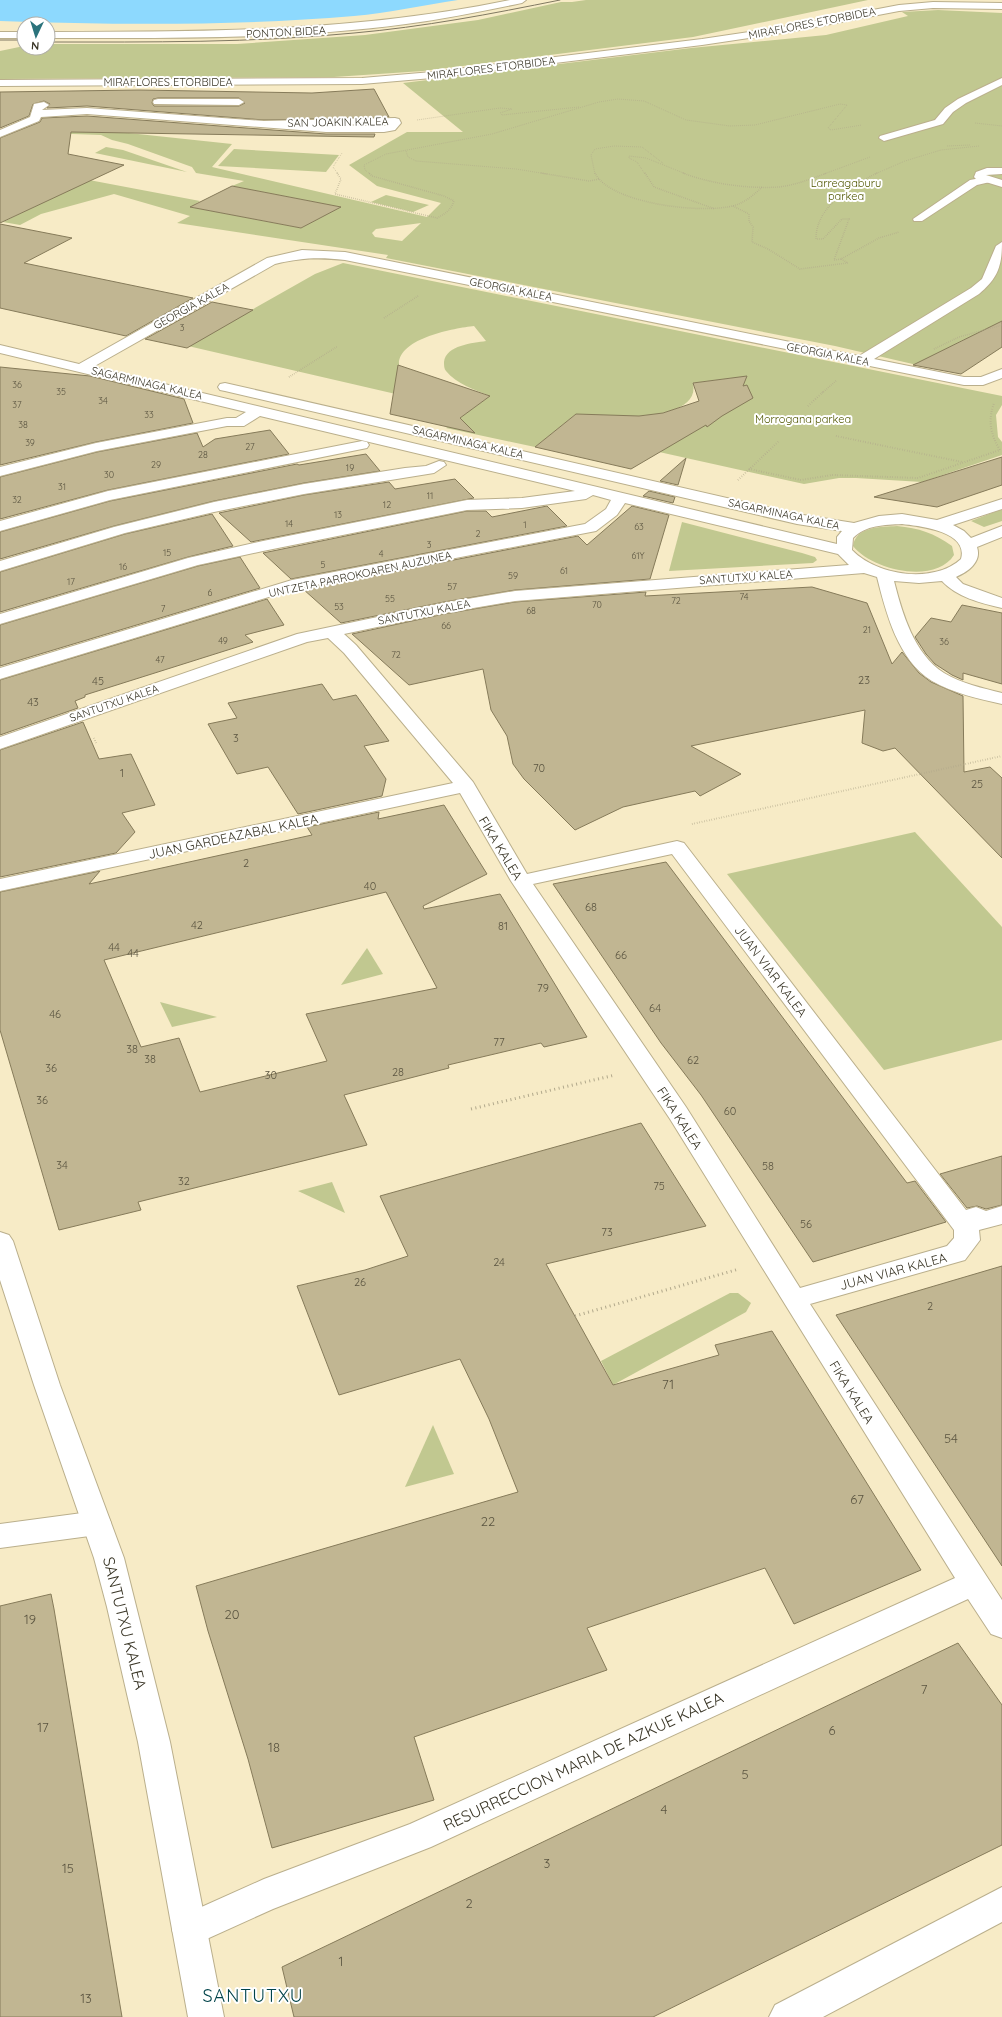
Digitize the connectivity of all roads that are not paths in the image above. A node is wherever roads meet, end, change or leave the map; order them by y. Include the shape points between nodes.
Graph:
1 (522, 0) edge
2 (1002, 8) edge
3 (0, 35) edge
4 (16, 35) edge
5 (56, 35) edge
6 (1002, 81) edge
7 (0, 83) edge
8 (111, 102) dead end
9 (149, 102) dead end
10 (239, 102) dead end
11 (36, 114) junction
12 (395, 122) road end
13 (0, 134) edge
14 (884, 138) dead end
15 (1002, 171) edge
16 (986, 180) junction
17 (1002, 184) edge
18 (918, 219) road end
19 (1002, 246) edge
20 (4, 350) edge
21 (862, 360) junction
22 (81, 368) junction
23 (157, 372) dead end
24 (1000, 378) edge
25 (964, 381) junction
26 (208, 383) dead end
27 (998, 394) edge
28 (249, 417) junction
29 (362, 445) junction
30 (434, 468) junction
31 (0, 472) edge
32 (0, 481) edge
33 (597, 492) junction
34 (575, 496) junction
35 (618, 503) junction
36 (491, 504) junction
37 (1002, 504) edge
38 (938, 525) junction
39 (0, 526) edge
40 (854, 528) junction
41 (1002, 531) edge
42 (969, 545) junction
43 (844, 551) junction
44 (0, 566) edge
45 (866, 568) junction
46 (884, 574) junction
47 (946, 575) junction
48 (0, 577) edge
49 (1002, 603) edge
50 (0, 619) edge
51 (0, 630) edge
52 (331, 631) junction
53 (0, 674) edge
54 (1002, 699) edge
55 (0, 743) edge
56 (466, 786) junction
57 (521, 881) junction
58 (0, 885) edge
59 (1002, 1215) edge
60 (961, 1221) junction
61 (0, 1241) edge
62 (794, 1298) junction
63 (97, 1523) junction
64 (0, 1536) edge
65 (974, 1583) junction
66 (1002, 1625) edge
67 (1002, 1904) edge
68 (189, 1930) junction
69 (206, 2017) edge
70 (787, 2017) edge

1 - 5 street, PONTON BIDEA via 441,16 323,30 216,35
2 - 7 street, MIRAFLORES ETORBIDEA via 933,5 893,9 752,35 389,79 341,82
3 - 4 street
6 - 14 street via 962,101 949,110 939,122
8 - 11 street via 46,104 38,106
9 - 10 street
11 - 12 street, SAN JOAKIN KALEA via 88,111 326,129 391,128 395,126
11 - 13 street via 35,119
15 - 16 street via 986,171 980,174 980,177
16 - 17 street
16 - 18 lane via 974,182
19 - 21 street via 987,281 975,291
20 - 22 street, SAGARMINAGA KALEA
21 - 22 street, GEORGIA KALEA via 344,256 302,254 272,261
21 - 25 street, GEORGIA KALEA
22 - 23 street, SAGARMINAGA KALEA via 105,363
22 - 28 street, SAGARMINAGA KALEA
24 - 25 street, GEORGIA KALEA
25 - 27 street, GEORGIA KALEA
26 - 40 street, SAGARMINAGA KALEA via 797,519
28 - 29 street
28 - 31 street via 96,448
28 - 32 street via 235,428 153,446 100,454
28 - 33 street, SAGARMINAGA KALEA
29 - 30 street
29 - 39 street via 108,496
30 - 34 street
30 - 44 street via 304,488 214,507 120,530
30 - 48 street via 411,478 223,515 112,542
33 - 34 street
33 - 35 street, SAGARMINAGA KALEA
34 - 35 street
34 - 36 street
35 - 43 street, SAGARMINAGA KALEA via 780,534
35 - 53 street, UNTZETA PARROKOAREN AUZUNEA via 612,512 590,528 292,585
36 - 50 street via 467,505 194,561
36 - 51 street via 485,510 268,552 194,571
37 - 38 street
38 - 40 street via 902,519 883,520
38 - 42 street via 957,534
40 - 43 street via 845,537
41 - 42 street
42 - 47 street via 971,554 967,562
43 - 45 street
45 - 46 street
45 - 52 street, SANTUTXU KALEA via 515,596
46 - 47 street via 925,578
46 - 54 street via 891,604 920,664 957,685
47 - 49 street via 957,587
52 - 55 street, SANTUTXU KALEA via 219,666
52 - 56 street, FIKA KALEA via 350,649
56 - 57 street, FIKA KALEA
56 - 58 street, JUAN GARDEAZABAL KALEA
57 - 60 street, JUAN VIAR KALEA via 677,847
57 - 62 street, FIKA KALEA via 678,1113
59 - 60 street via 981,1222 976,1216
60 - 62 street, JUAN VIAR KALEA via 966,1228 967,1240 956,1254
61 - 63 street, SANTUTXU KALEA via 47,1385
62 - 65 street, FIKA KALEA
63 - 64 street
63 - 68 street, SANTUTXU KALEA via 122,1607 154,1742
65 - 66 street, FIKA KALEA
65 - 68 street, RESURRECCION MARIA DE AZKUE KALEA via 420,1836 264,1896
67 - 70 street
68 - 69 street, SANTUTXU KALEA

